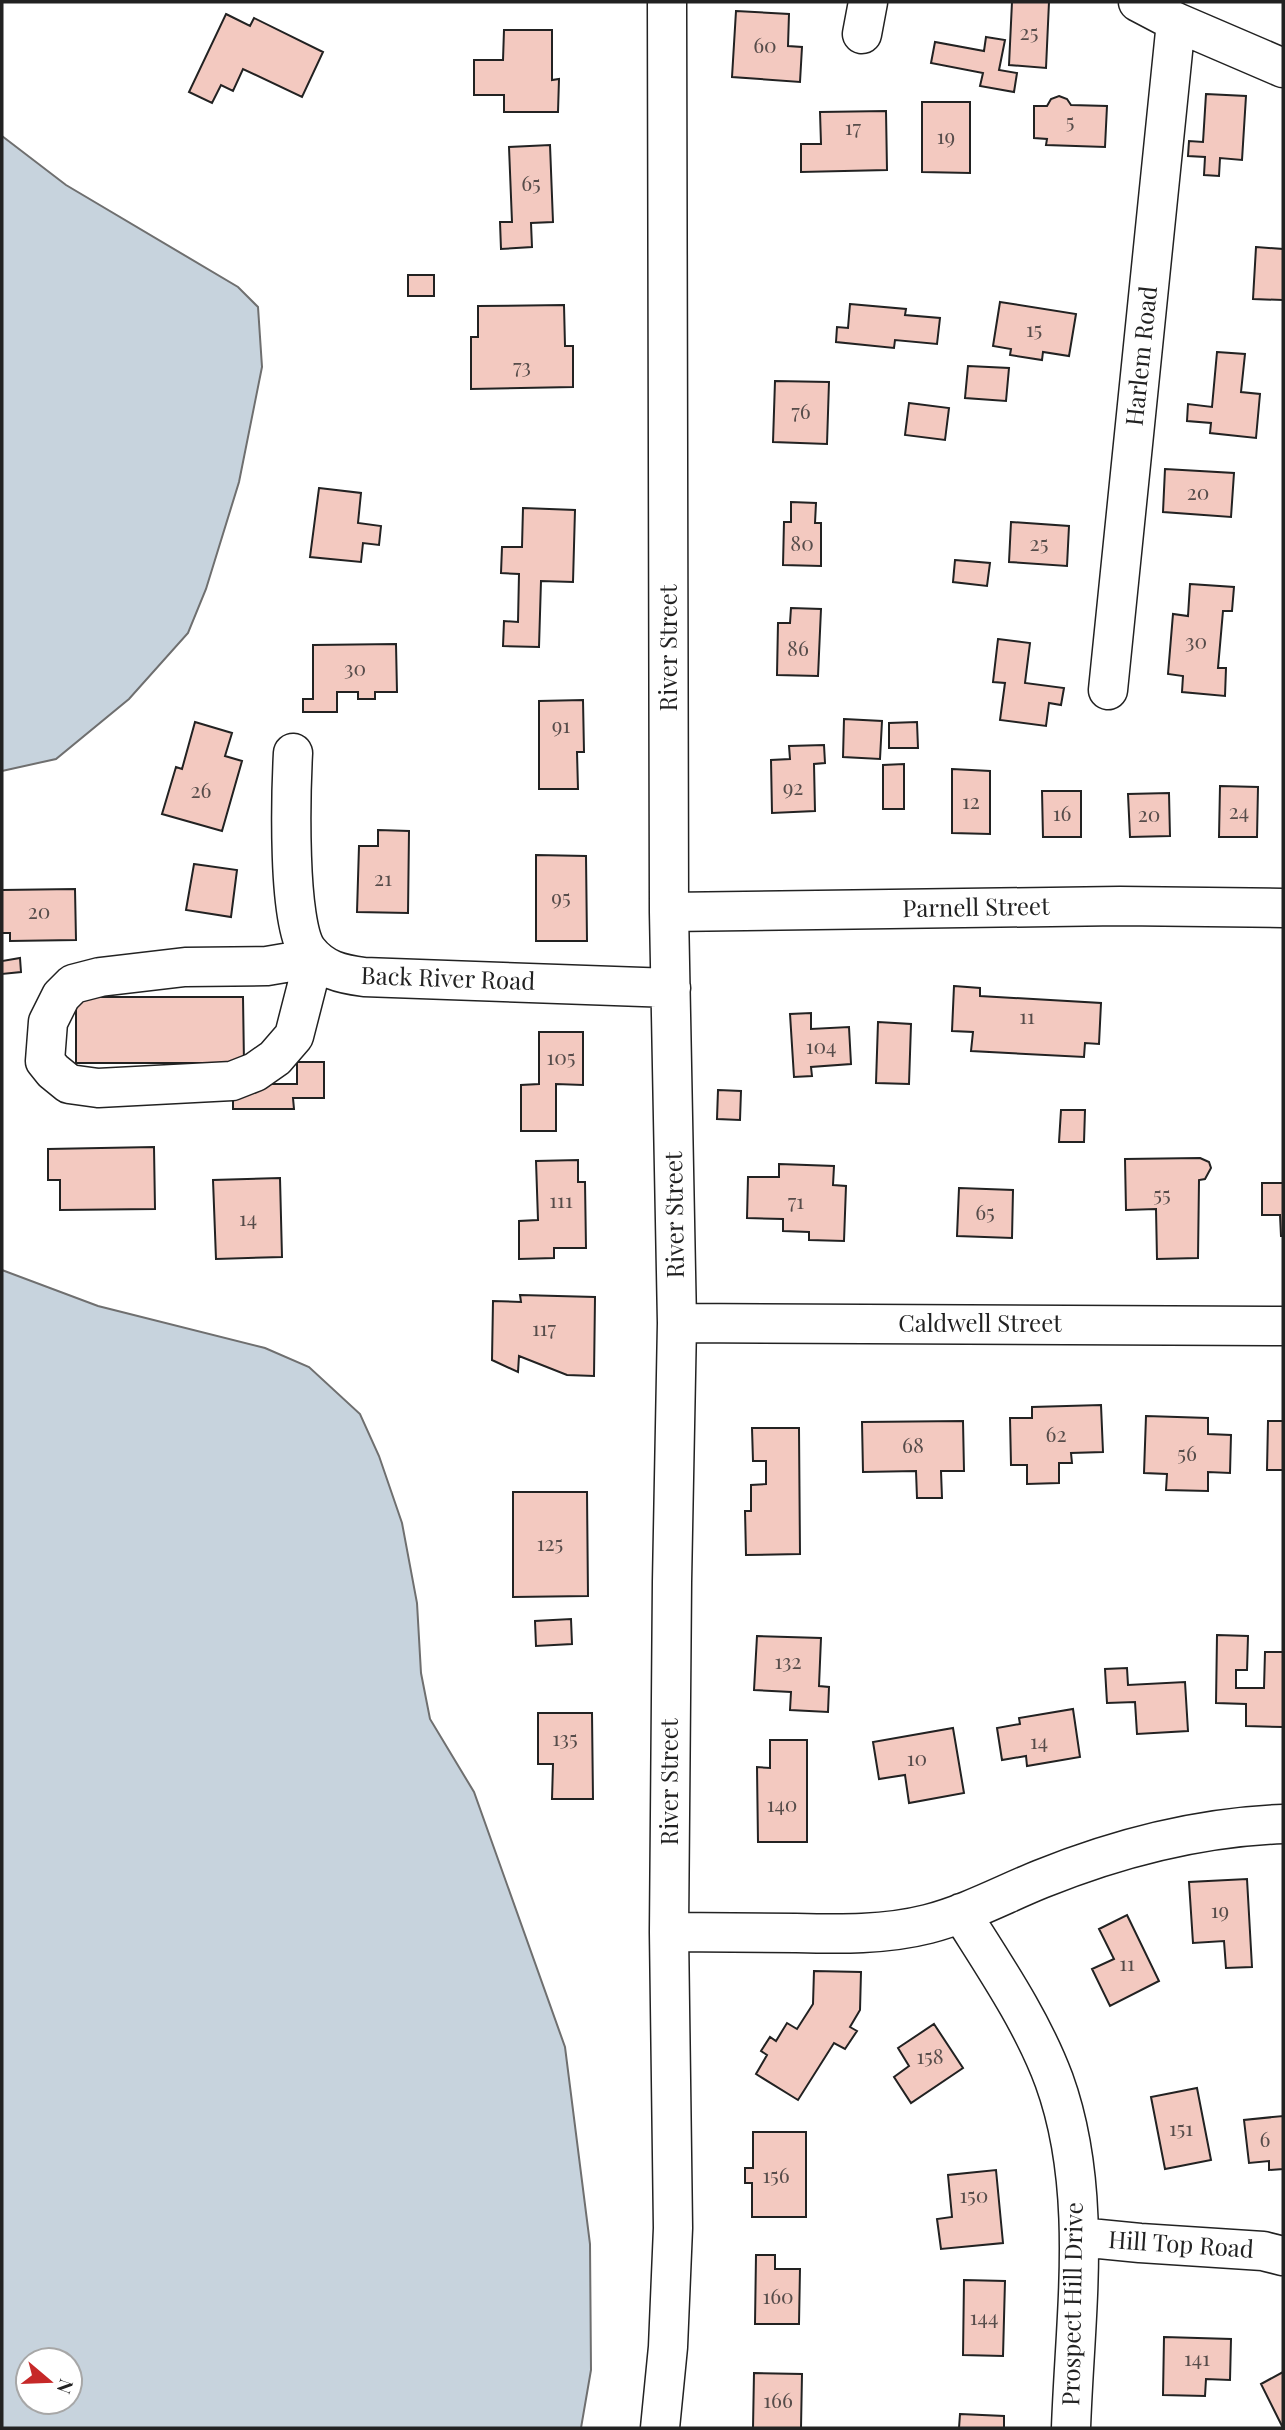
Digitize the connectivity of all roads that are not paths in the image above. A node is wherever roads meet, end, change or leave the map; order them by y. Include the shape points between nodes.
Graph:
1 (667, 2) edge
2 (1138, 2) edge
3 (1176, 22) junction
4 (1283, 68) edge
5 (1108, 690) dead end
6 (293, 753) dead end
7 (1283, 908) edge
8 (669, 912) junction
9 (314, 958) junction
10 (671, 988) junction
11 (677, 1323) junction
12 (1283, 1326) edge
13 (1283, 1824) edge
14 (961, 1913) junction
15 (669, 1932) junction
16 (1079, 2237) junction
17 (1283, 2256) edge
18 (660, 2428) edge
19 (1071, 2428) edge

1 - 8 street, River Street
2 - 3 street
3 - 4 street
3 - 5 street, Harlem Road
6 - 9 street via 293,880 299,925
7 - 8 street, Parnell Street
8 - 10 street, River Street
9 - 9 street via 267,965 185,967 73,984 61,996 48,1023 45,1061 69,1084 98,1088 232,1081 275,1058 294,1037
9 - 10 street, Back River Road via 321,966 364,978
10 - 11 street, River Street
11 - 12 street, Caldwell Street
11 - 15 street, River Street
13 - 14 street via 1187,1835 1120,1851
14 - 15 street via 894,1931
14 - 16 street, Prospect Hill Drive via 1009,1989 1053,2078 1070,2144
15 - 18 street, River Street via 673,2228
16 - 17 street, Hill Top Road
16 - 19 street, Prospect Hill Drive

